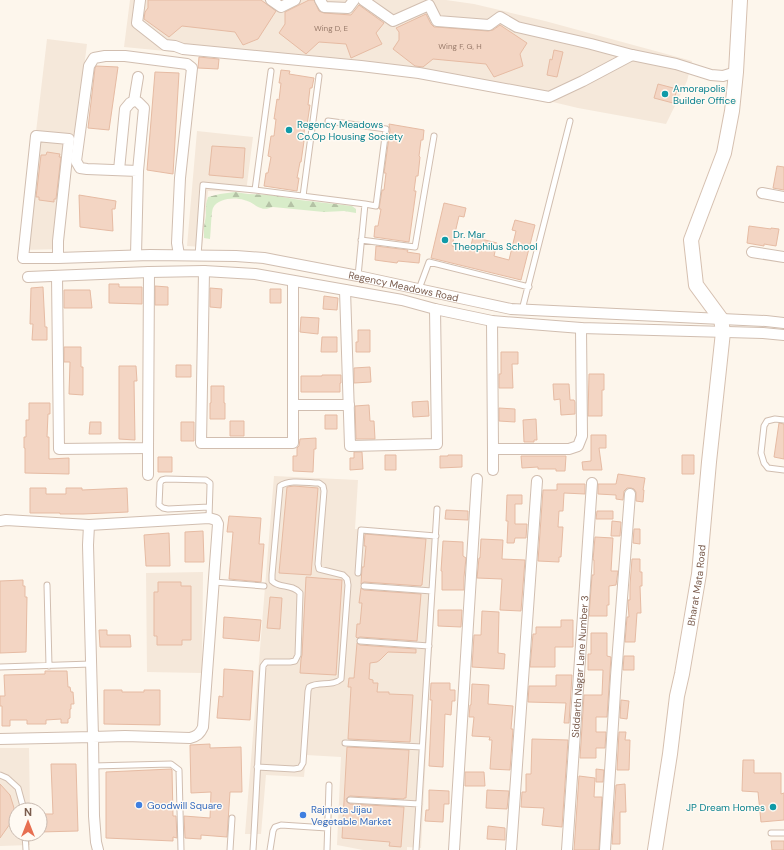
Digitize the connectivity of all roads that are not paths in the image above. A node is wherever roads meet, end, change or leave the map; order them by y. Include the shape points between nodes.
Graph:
1 (140, 0) edge
2 (271, 0) edge
3 (295, 0) edge
4 (320, 0) edge
5 (354, 0) edge
6 (363, 0) edge
7 (739, 0) edge
8 (632, 55) junction
9 (271, 71) dead end
10 (736, 72) junction
11 (319, 76) dead end
12 (138, 77) dead end
13 (134, 101) junction
14 (328, 121) dead end
15 (570, 121) dead end
16 (434, 136) dead end
17 (119, 170) junction
18 (138, 171) junction
19 (256, 190) junction
20 (762, 193) dead end
21 (303, 196) junction
22 (784, 197) edge
23 (365, 204) junction
24 (362, 240) junction
25 (752, 252) dead end
26 (136, 255) junction
27 (179, 255) junction
28 (198, 256) junction
29 (784, 257) edge
30 (58, 258) junction
31 (204, 271) junction
32 (149, 272) junction
33 (57, 276) junction
34 (358, 276) junction
35 (28, 277) dead end
36 (293, 280) junction
37 (529, 287) junction
38 (419, 289) junction
39 (345, 290) junction
40 (435, 309) junction
41 (522, 310) junction
42 (492, 321) junction
43 (784, 323) edge
44 (722, 326) junction
45 (581, 328) junction
46 (784, 335) edge
47 (293, 405) junction
48 (349, 405) junction
49 (784, 420) edge
50 (148, 448) junction
51 (493, 449) junction
52 (493, 470) dead end
53 (784, 470) edge
54 (148, 475) dead end
55 (477, 479) dead end
56 (538, 481) dead end
57 (592, 483) dead end
58 (630, 494) dead end
59 (209, 507) junction
60 (437, 509) dead end
61 (209, 518) junction
62 (0, 521) edge
63 (88, 525) junction
64 (436, 536) junction
65 (358, 573) dead end
66 (214, 582) junction
67 (47, 585) dead end
68 (264, 586) dead end
69 (364, 586) dead end
70 (432, 591) junction
71 (360, 641) dead end
72 (429, 646) junction
73 (91, 664) junction
74 (49, 666) junction
75 (0, 667) edge
76 (93, 737) junction
77 (0, 739) edge
78 (345, 742) dead end
79 (422, 747) junction
80 (93, 766) junction
81 (258, 768) junction
82 (0, 775) edge
83 (330, 785) dead end
84 (350, 800) dead end
85 (22, 802) edge
86 (419, 804) junction
87 (232, 818) dead end
88 (328, 828) junction
89 (771, 833) dead end
90 (784, 833) edge
91 (98, 850) edge
92 (181, 850) edge
93 (230, 850) edge
94 (253, 850) edge
95 (270, 850) edge
96 (327, 850) edge
97 (416, 850) edge
98 (454, 850) edge
99 (511, 850) edge
100 (567, 850) edge
101 (605, 850) edge
102 (655, 850) edge

1 - 8 street via 137,23 165,45 419,73 548,97
2 - 3 street via 281,7
4 - 5 street via 324,7 348,8
6 - 8 street via 393,21 429,5 437,21 489,25 500,17 517,27
7 - 10 street
8 - 10 street via 676,64 711,75 723,76
9 - 19 lane
10 - 44 street via 724,153 691,240 696,285
11 - 21 lane
12 - 13 street
13 - 17 street via 125,109
13 - 18 street via 144,108
14 - 23 lane via 386,129 376,206
15 - 37 lane
16 - 24 lane via 415,247
17 - 18 street
17 - 27 street via 80,168 76,162 89,66 94,58 124,56 188,64 192,68 180,178 177,243
18 - 26 street
19 - 21 lane
19 - 28 lane via 203,185
20 - 22 street
21 - 23 lane
23 - 24 lane
24 - 34 lane
25 - 29 street
26 - 27 street, Regency Meadows Road
26 - 30 street, Regency Meadows Road
27 - 28 street, Regency Meadows Road
28 - 34 street, Regency Meadows Road via 264,258
30 - 30 street, Regency Meadows Road via 69,140 36,136 23,258
31 - 32 street
31 - 36 street via 255,274
31 - 47 street via 201,443 293,443
32 - 33 street
32 - 50 street
33 - 35 street
33 - 50 street via 59,449
34 - 38 street, Regency Meadows Road
36 - 39 street
36 - 47 street
37 - 38 lane via 429,262
37 - 41 lane
38 - 41 street, Regency Meadows Road
39 - 40 street
39 - 48 street
40 - 42 street
40 - 48 street via 437,444 350,446
41 - 44 street, Regency Meadows Road
42 - 45 street
42 - 51 street
43 - 44 street, Regency Meadows Road via 766,321
44 - 45 street
44 - 46 street
44 - 102 street, Bharat Mata Road via 699,574 677,696
45 - 51 street via 582,436 578,446 569,449
47 - 48 street
49 - 53 lane via 767,421 764,426 761,453 768,468
50 - 54 street
51 - 52 street
55 - 98 street
56 - 99 street
57 - 100 street, Siddarth Nagar Lane Number 3
58 - 101 street
59 - 59 lane via 210,483 206,480 166,479 160,483 159,505 163,508
59 - 61 lane
60 - 64 lane
61 - 63 street
61 - 66 street via 216,520 218,524
62 - 63 street
63 - 73 street
64 - 65 lane via 361,530
64 - 70 lane
66 - 68 lane
66 - 76 street via 203,727 200,733 190,738
67 - 74 lane
69 - 70 lane
70 - 72 lane
71 - 72 lane
72 - 79 lane
73 - 74 lane
73 - 76 street
74 - 75 lane
76 - 77 street
76 - 80 street
78 - 79 lane
79 - 86 lane
80 - 91 street
80 - 92 lane via 171,764 179,770
81 - 81 lane via 300,768 303,763 309,687 335,683 341,679 348,585 343,575 319,569 324,491 319,483 290,482 280,486 272,581 275,584 293,587 300,593 298,655 295,661 266,662 263,666
81 - 94 lane
82 - 85 lane via 18,788
83 - 88 lane
84 - 86 lane
86 - 97 lane
87 - 93 lane
88 - 95 lane via 281,825 275,827
88 - 96 lane
89 - 90 lane

